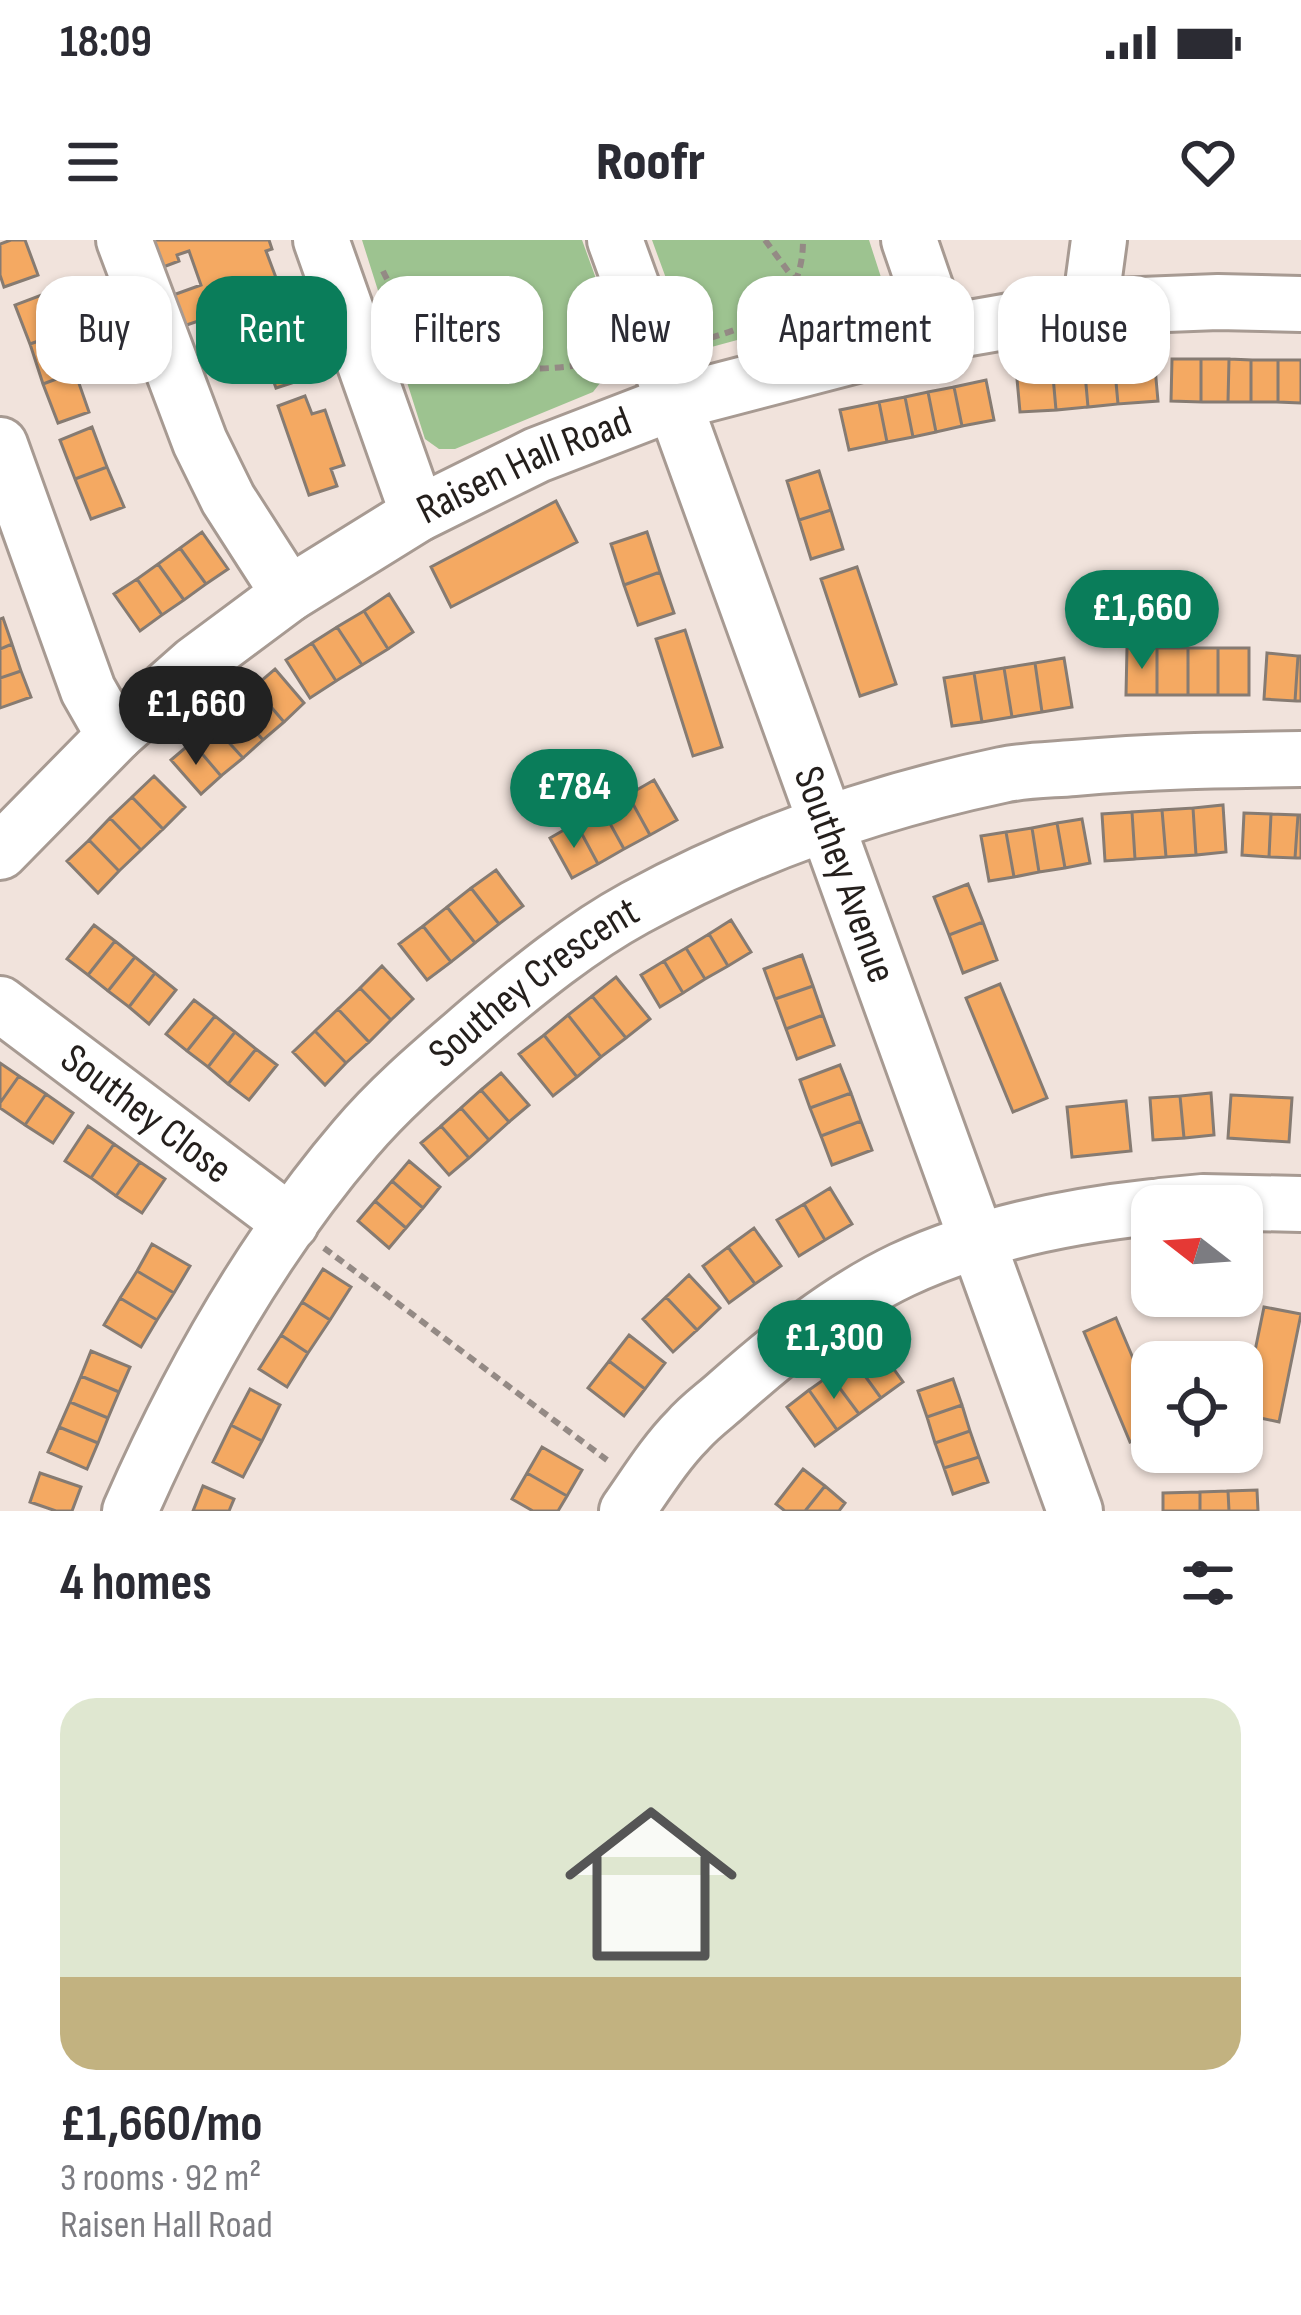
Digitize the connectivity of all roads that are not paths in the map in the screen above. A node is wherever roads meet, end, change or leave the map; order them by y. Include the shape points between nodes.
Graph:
1 (124, 240) edge
2 (615, 240) edge
3 (909, 240) edge
4 (1099, 240) edge
5 (324, 248) edge
6 (627, 276) edge
7 (921, 276) edge
8 (1094, 276) edge
9 (1170, 304) edge
10 (1301, 304) edge
11 (655, 384) edge
12 (665, 384) edge
13 (0, 445) edge
14 (418, 514) junction
15 (290, 594) junction
16 (117, 734) junction
17 (1301, 759) edge
18 (826, 822) junction
19 (0, 852) edge
20 (0, 1004) edge
21 (1263, 1203) edge
22 (1301, 1204) edge
23 (1131, 1210) edge
24 (291, 1223) junction
25 (975, 1242) junction
26 (649, 1503) edge
27 (130, 1511) edge
28 (1075, 1511) edge

1 - 15 street via 200,442
2 - 6 street, Southey Avenue
3 - 7 street
4 - 8 street
5 - 14 street
9 - 10 street, Raisen Hall Road
11 - 14 street, Raisen Hall Road
12 - 18 street, Southey Avenue
13 - 16 street via 88,690
14 - 15 street, Raisen Hall Road
15 - 16 street, Raisen Hall Road
16 - 19 street, Raisen Hall Road
17 - 18 street, Southey Crescent via 1005,774
18 - 24 street, Southey Crescent via 633,909 531,977 356,1137
18 - 25 street, Southey Avenue
20 - 24 street, Southey Close
21 - 22 street
23 - 25 street
24 - 27 street, Southey Crescent via 218,1334
25 - 26 street via 901,1270 754,1370 686,1431
25 - 28 street, Southey Avenue

